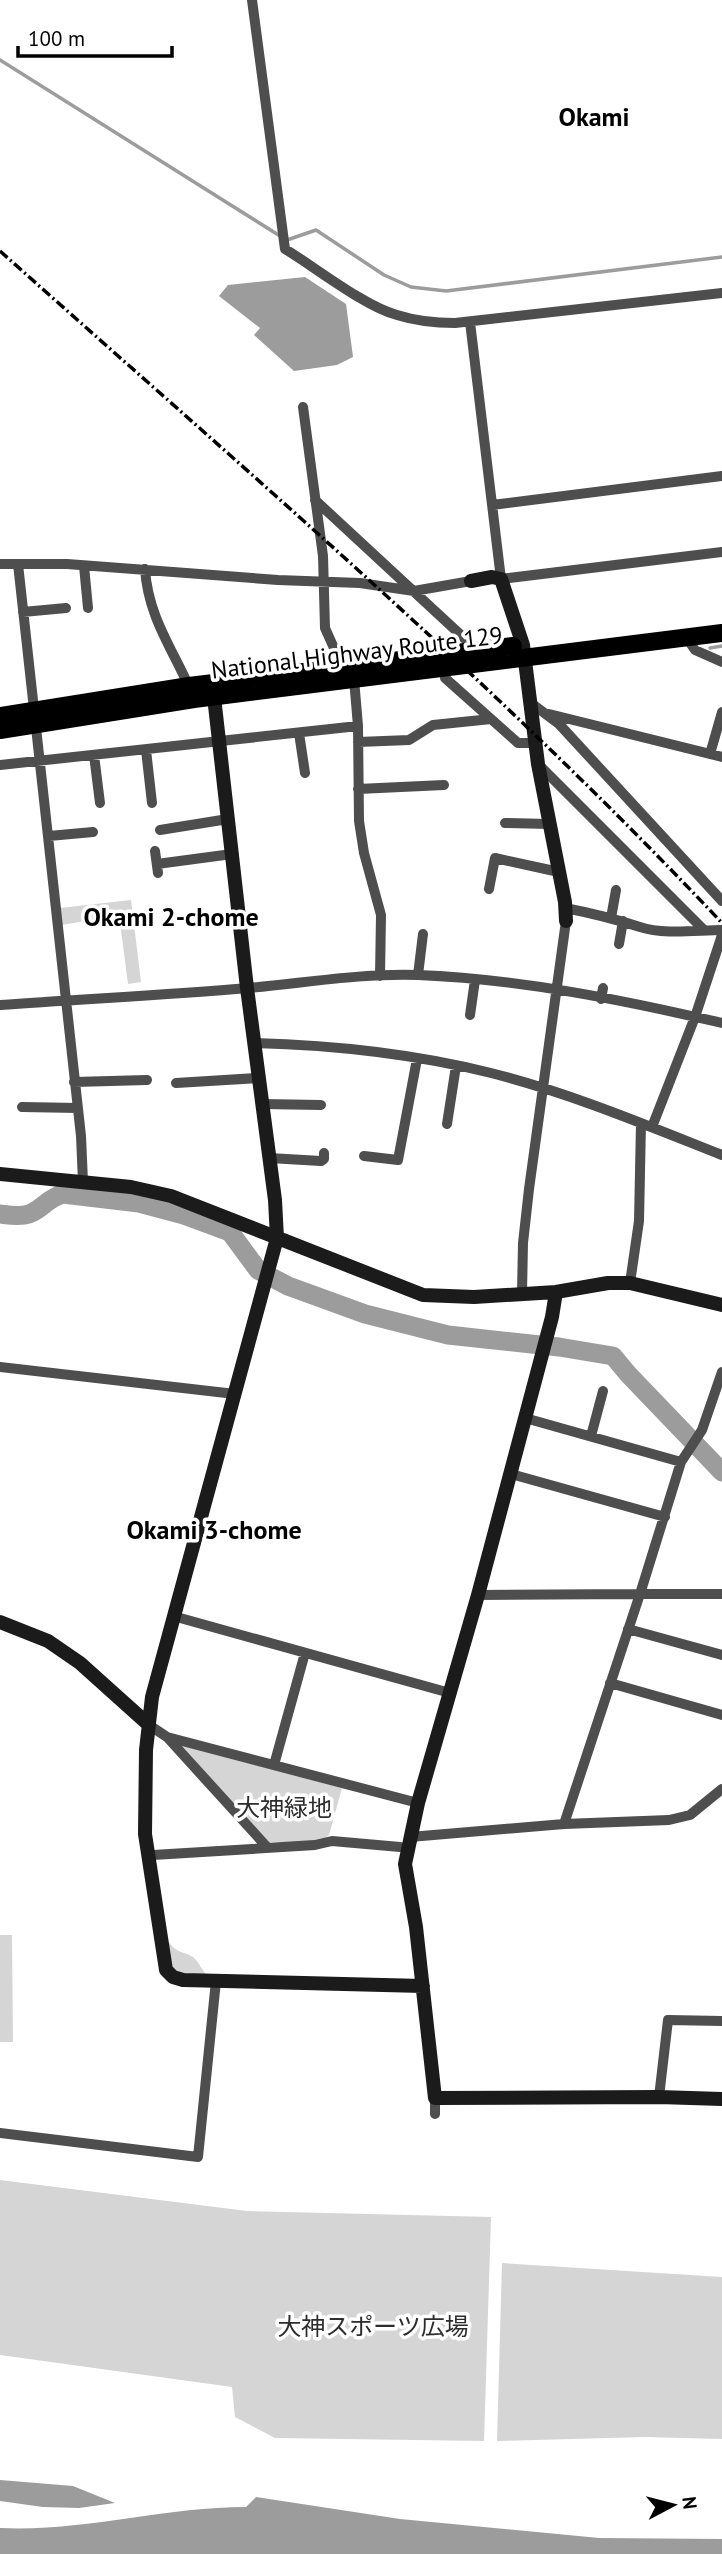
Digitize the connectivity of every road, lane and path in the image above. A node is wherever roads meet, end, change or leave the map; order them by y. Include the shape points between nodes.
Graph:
1 (252, 0) edge
2 (722, 293) edge
3 (470, 322) junction
4 (303, 407) dead end
5 (722, 476) edge
6 (315, 500) junction
7 (492, 505) junction
8 (722, 552) edge
9 (0, 564) edge
10 (18, 564) junction
11 (84, 566) junction
12 (145, 569) junction
13 (501, 579) junction
14 (324, 581) junction
15 (471, 581) joint
16 (414, 591) junction
17 (66, 608) dead end
18 (88, 608) dead end
19 (23, 612) junction
20 (722, 621) edge
21 (722, 633) edge
22 (686, 637) junction
23 (477, 650) junction
24 (524, 650) junction
25 (722, 662) edge
26 (444, 667) junction
27 (348, 673) junction
28 (213, 690) junction
29 (191, 693) junction
30 (531, 704) junction
31 (722, 712) edge
32 (547, 713) junction
33 (0, 716) edge
34 (35, 717) junction
35 (491, 719) junction
36 (358, 726) junction
37 (0, 730) edge
38 (299, 733) junction
39 (219, 742) junction
40 (358, 742) junction
41 (535, 743) junction
42 (146, 750) junction
43 (710, 754) junction
44 (94, 755) junction
45 (722, 757) edge
46 (41, 761) junction
47 (538, 764) junction
48 (0, 765) edge
49 (305, 773) dead end
50 (358, 789) junction
51 (437, 789) dead end
52 (100, 803) dead end
53 (152, 803) dead end
54 (228, 818) junction
55 (505, 823) dead end
56 (550, 824) junction
57 (160, 830) dead end
58 (93, 832) dead end
59 (49, 836) junction
60 (155, 851) dead end
61 (232, 854) junction
62 (559, 872) junction
63 (487, 881) dead end
64 (616, 890) dead end
65 (722, 901) edge
66 (566, 914) junction
67 (611, 918) junction
68 (623, 921) junction
69 (704, 930) junction
70 (722, 932) edge
71 (423, 934) dead end
72 (619, 944) dead end
73 (418, 975) junction
74 (380, 976) junction
75 (475, 980) junction
76 (247, 988) junction
77 (558, 991) junction
78 (64, 1000) junction
79 (0, 1005) edge
80 (470, 1015) dead end
81 (695, 1017) junction
82 (722, 1023) edge
83 (254, 1043) junction
84 (417, 1059) junction
85 (456, 1066) junction
86 (258, 1078) junction
87 (147, 1080) dead end
88 (75, 1082) junction
89 (176, 1083) dead end
90 (544, 1088) junction
91 (262, 1104) junction
92 (321, 1105) dead end
93 (22, 1107) dead end
94 (78, 1108) junction
95 (640, 1123) junction
96 (447, 1124) dead end
97 (652, 1127) junction
98 (722, 1155) edge
99 (269, 1158) junction
100 (370, 1160) dead end
101 (320, 1161) dead end
102 (0, 1174) edge
103 (83, 1182) junction
104 (277, 1238) junction
105 (630, 1283) junction
106 (556, 1292) junction
107 (522, 1293) junction
108 (722, 1305) edge
109 (0, 1367) edge
110 (722, 1372) edge
111 (603, 1391) dead end
112 (236, 1394) junction
113 (525, 1418) junction
114 (591, 1436) junction
115 (681, 1462) junction
116 (510, 1474) junction
117 (664, 1517) junction
118 (640, 1594) junction
119 (722, 1594) edge
120 (478, 1595) junction
121 (173, 1616) junction
122 (0, 1622) edge
123 (628, 1629) junction
124 (305, 1653) junction
125 (722, 1655) edge
126 (610, 1683) junction
127 (450, 1693) junction
128 (722, 1715) edge
129 (149, 1725) junction
130 (169, 1739) junction
131 (274, 1765) junction
132 (722, 1789) edge
133 (418, 1803) junction
134 (564, 1824) junction
135 (405, 1842) junction
136 (267, 1847) junction
137 (153, 1855) dead end
138 (216, 1981) junction
139 (423, 1986) junction
140 (722, 2021) edge
141 (659, 2097) junction
142 (435, 2098) junction
143 (722, 2099) edge
144 (435, 2114) dead end
145 (0, 2133) edge

1 - 3 street via 285,248 394,315 434,323
2 - 3 street
3 - 7 street
4 - 6 street
5 - 7 street
6 - 14 street
6 - 16 street
7 - 13 street
8 - 13 street
9 - 10 street
10 - 11 street
10 - 19 street
11 - 12 street
11 - 18 street
12 - 14 street
12 - 29 street via 146,594
13 - 15 street
13 - 24 street
14 - 16 street
14 - 27 street via 325,628
15 - 16 street
16 - 23 street
17 - 19 street
19 - 34 street
20 - 24 highway, National Highway Route 129
21 - 22 highway, National Highway Route 129
22 - 24 highway, National Highway Route 129
22 - 25 street via 695,650
23 - 24 highway, National Highway Route 129
23 - 27 highway, National Highway Route 129
24 - 26 highway, National Highway Route 129
24 - 30 street
26 - 27 highway, National Highway Route 129
26 - 35 street via 445,678
27 - 28 highway, National Highway Route 129
27 - 36 street
28 - 29 highway, National Highway Route 129
28 - 39 street
29 - 34 highway, National Highway Route 129
30 - 32 street
30 - 41 street
31 - 43 street
32 - 43 street
32 - 65 street
33 - 34 highway, National Highway Route 129
34 - 37 highway, National Highway Route 129
34 - 46 street
35 - 40 street via 433,725 409,740
35 - 41 street via 518,743
36 - 38 street
36 - 40 street
38 - 39 street
38 - 49 street
39 - 42 street
39 - 54 street
40 - 50 street
41 - 47 street
42 - 44 street
42 - 53 street
43 - 45 street
44 - 46 street
44 - 52 street
46 - 48 street
46 - 59 street
47 - 56 street
47 - 69 street
50 - 51 street via 391,783
50 - 74 street via 364,853 381,915
54 - 57 street
54 - 61 street
55 - 56 street
56 - 62 street
58 - 59 street
59 - 78 street
60 - 61 street via 158,869
61 - 76 street
62 - 63 street via 495,858
62 - 66 street
64 - 67 street
66 - 67 street
66 - 77 street
67 - 68 street
68 - 69 street via 641,928
68 - 72 street
69 - 70 street
70 - 81 street
71 - 73 street
73 - 74 street
73 - 75 street
74 - 76 street
75 - 77 street
75 - 80 street
76 - 78 street
76 - 83 street
77 - 81 street via 602,993
77 - 90 street
78 - 79 street
78 - 88 street
81 - 82 street
81 - 97 street
83 - 84 street
83 - 86 street
84 - 85 street
84 - 100 street via 402,1112 398,1160
85 - 90 street
85 - 96 street
86 - 89 street
86 - 91 street
87 - 88 street
88 - 94 street
90 - 95 street
90 - 107 street via 527,1205
91 - 92 street
91 - 99 street
93 - 94 street
94 - 103 street
95 - 97 street
95 - 105 street via 639,1222
97 - 98 street
99 - 101 street
99 - 104 street
102 - 103 street
103 - 104 street via 171,1196
104 - 107 street via 423,1295
104 - 112 street
105 - 106 street
105 - 108 street
106 - 107 street
106 - 113 street
109 - 112 street
110 - 115 street via 702,1430
111 - 114 street
112 - 121 street
113 - 114 street
113 - 116 street
114 - 115 street
115 - 117 street
116 - 117 street
116 - 120 street
117 - 118 street
118 - 119 street
118 - 120 street
118 - 123 street
120 - 127 street
121 - 124 street
121 - 129 street
122 - 129 street via 48,1641 80,1663
123 - 125 street
123 - 126 street
124 - 127 street
124 - 131 street
126 - 128 street
126 - 134 street
127 - 133 street
129 - 130 street
129 - 138 street via 145,1834 166,1970 183,1980
130 - 131 street
130 - 136 street
131 - 133 street
132 - 134 street via 690,1815 669,1820
133 - 135 street
134 - 135 street
135 - 136 street via 331,1840
135 - 139 street
136 - 137 street
138 - 139 street
138 - 145 street via 198,2157
139 - 142 street
140 - 141 street via 668,2020
141 - 142 street
141 - 143 street
142 - 144 street

